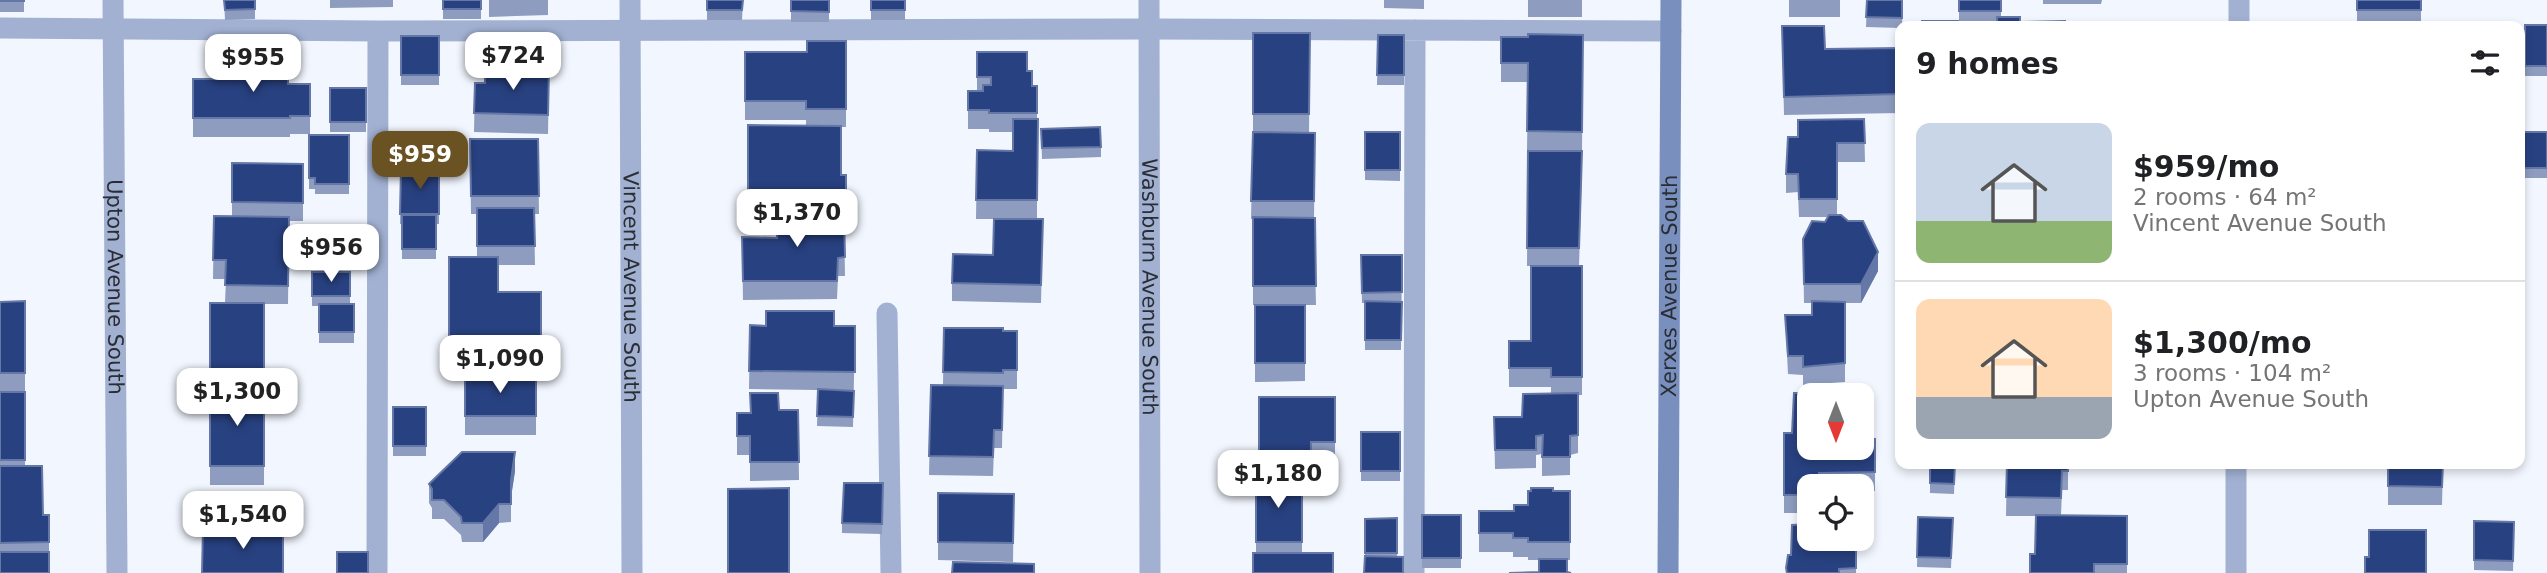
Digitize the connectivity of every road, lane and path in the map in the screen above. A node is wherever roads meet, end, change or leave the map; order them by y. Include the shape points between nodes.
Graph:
1 (113, 0) edge
2 (630, 0) edge
3 (1149, 0) edge
4 (1671, 0) edge
5 (2239, 0) edge
6 (2239, 21) edge
7 (0, 28) edge
8 (113, 28) junction
9 (1149, 29) junction
10 (629, 30) junction
11 (1415, 30) junction
12 (378, 31) junction
13 (1671, 31) junction
14 (887, 313) dead end
15 (2236, 469) edge
16 (117, 573) edge
17 (377, 573) edge
18 (632, 573) edge
19 (891, 573) edge
20 (1150, 573) edge
21 (1414, 573) edge
22 (1668, 573) edge
23 (2236, 573) edge

1 - 8 street, Upton Avenue South
2 - 10 street, Vincent Avenue South
3 - 9 street, Washburn Avenue South
4 - 13 street, Xerxes Avenue South
5 - 6 street
7 - 8 street
8 - 12 street
8 - 16 street, Upton Avenue South
9 - 10 street
9 - 11 street
9 - 20 street, Washburn Avenue South
10 - 12 street
10 - 18 street, Vincent Avenue South
11 - 13 street
11 - 21 street
12 - 17 street
13 - 22 street, Xerxes Avenue South
14 - 19 street
15 - 23 street

